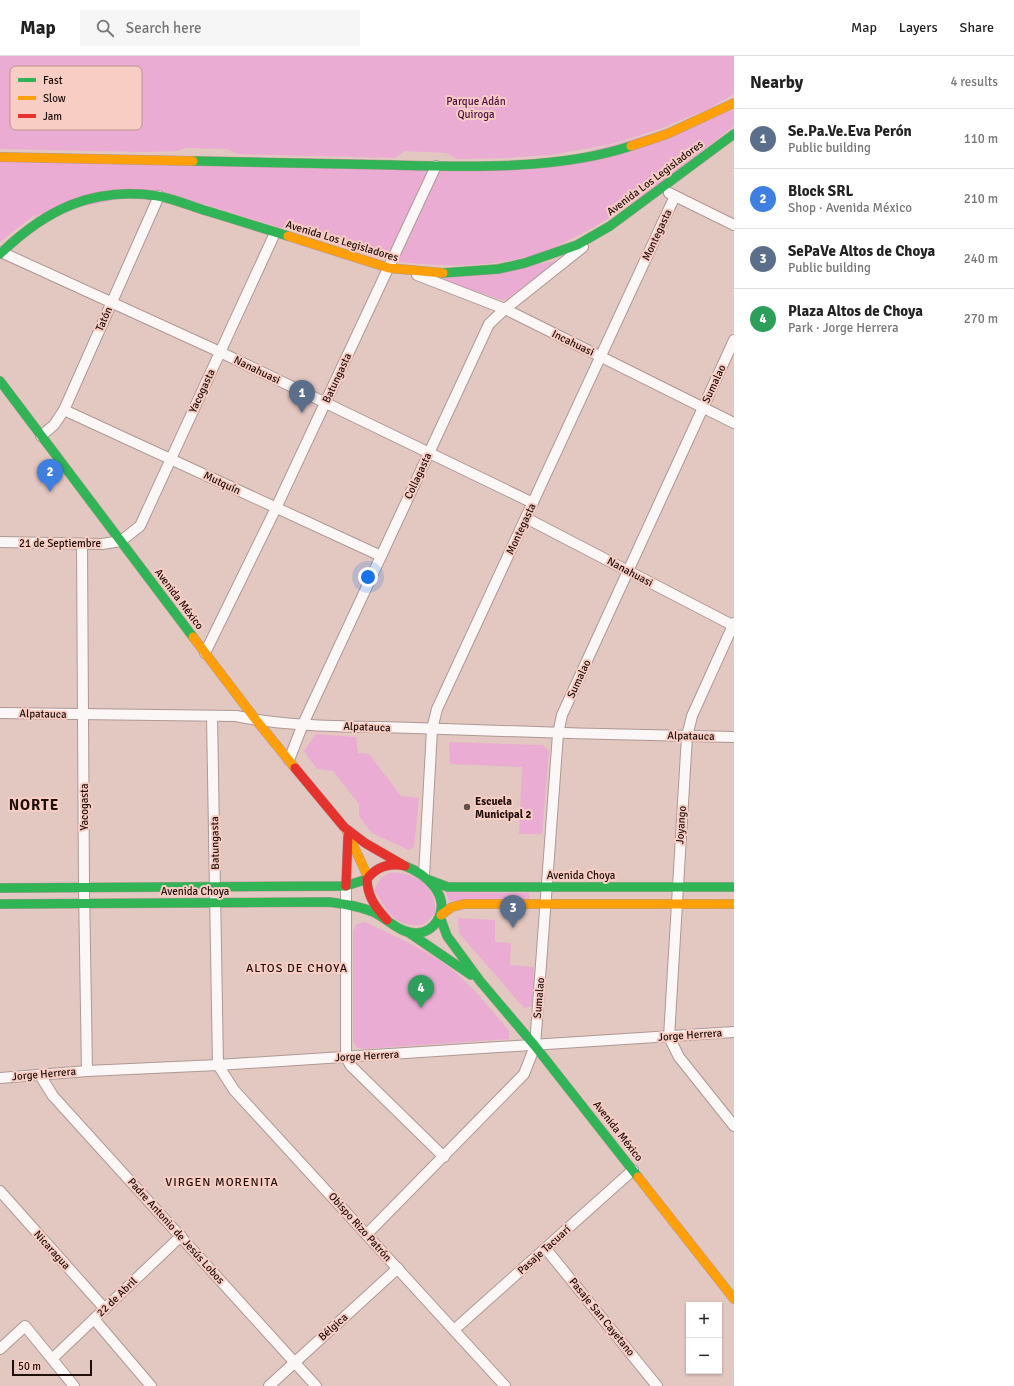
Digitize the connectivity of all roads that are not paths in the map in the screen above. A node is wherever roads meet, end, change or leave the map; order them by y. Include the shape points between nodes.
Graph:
1 (734, 103) edge
2 (734, 134) edge
3 (0, 157) edge
4 (436, 166) junction
5 (661, 189) junction
6 (159, 196) junction
7 (675, 196) junction
8 (734, 225) edge
9 (275, 233) junction
10 (600, 234) junction
11 (1, 253) edge
12 (389, 268) junction
13 (409, 272) junction
14 (111, 303) junction
15 (505, 309) junction
16 (734, 340) edge
17 (220, 352) junction
18 (601, 357) junction
19 (0, 381) edge
20 (325, 403) junction
21 (703, 408) junction
22 (64, 410) junction
23 (734, 423) edge
24 (41, 436) junction
25 (429, 453) junction
26 (171, 459) junction
27 (533, 503) junction
28 (276, 508) junction
29 (526, 518) junction
30 (121, 541) junction
31 (0, 542) edge
32 (82, 544) junction
33 (381, 556) junction
34 (628, 571) junction
35 (734, 625) edge
36 (205, 653) junction
37 (0, 713) edge
38 (84, 714) junction
39 (212, 716) junction
40 (256, 720) junction
41 (303, 724) junction
42 (432, 729) junction
43 (558, 734) junction
44 (687, 736) junction
45 (734, 737) edge
46 (289, 760) junction
47 (346, 831) junction
48 (402, 865) junction
49 (367, 878) junction
50 (427, 878) junction
51 (346, 886) junction
52 (216, 887) junction
53 (548, 887) junction
54 (677, 887) junction
55 (734, 887) edge
56 (0, 888) edge
57 (84, 888) junction
58 (215, 902) junction
59 (84, 903) junction
60 (0, 904) edge
61 (346, 904) junction
62 (546, 904) junction
63 (676, 904) junction
64 (734, 904) edge
65 (441, 916) junction
66 (387, 920) junction
67 (408, 932) junction
68 (480, 981) junction
69 (734, 1032) edge
70 (669, 1037) junction
71 (535, 1046) junction
72 (346, 1057) junction
73 (218, 1065) junction
74 (87, 1071) junction
75 (40, 1075) junction
76 (0, 1078) edge
77 (734, 1126) edge
78 (444, 1157) junction
79 (633, 1170) junction
80 (0, 1191) edge
81 (367, 1234) junction
82 (181, 1236) junction
83 (546, 1249) junction
84 (398, 1268) junction
85 (733, 1296) edge
86 (105, 1309) junction
87 (94, 1319) junction
88 (454, 1330) junction
89 (0, 1349) edge
90 (53, 1358) junction
91 (295, 1363) junction
92 (74, 1386) edge
93 (150, 1386) edge
94 (269, 1386) edge
95 (316, 1386) edge
96 (506, 1386) edge
97 (657, 1386) edge

1 - 4 main road, Avenida Los Legisladores via 667,134 625,148 575,159 525,164
2 - 5 main road, Avenida Los Legisladores
3 - 4 main road, Avenida Los Legisladores
4 - 12 street, Batungasta
5 - 7 street
5 - 10 main road, Avenida Los Legisladores
6 - 9 main road, Avenida Los Legisladores
6 - 11 main road, Avenida Los Legisladores via 125,193 77,202 56,210 36,222
6 - 14 street, Tatón
7 - 8 street
7 - 18 street, Montegasta
9 - 12 main road, Avenida Los Legisladores
9 - 17 street, Yacogasta
10 - 13 main road, Avenida Los Legisladores via 566,251 513,266 482,271
10 - 15 street, Collagasta
11 - 14 street, Nanahuasi
12 - 13 main road, Avenida Los Legisladores
12 - 20 street, Batungasta
13 - 15 street, Incahuasi
14 - 17 street, Nanahuasi
14 - 22 street, Tatón
15 - 18 street, Incahuasi
15 - 25 street, Collagasta via 489,324
16 - 21 street, Sumalao
17 - 20 street, Nanahuasi
17 - 26 street, Yacogasta
18 - 21 street, Incahuasi
18 - 27 street, Montegasta
19 - 24 main road, Avenida México
20 - 25 street, Nanahuasi
20 - 28 street, Batungasta
21 - 23 street, Incahuasi
21 - 34 street, Sumalao
22 - 24 street, Tatón via 54,425
22 - 26 street, Mutquín
24 - 30 main road, Avenida México
25 - 27 street, Nanahuasi
25 - 33 street, Collagasta
26 - 28 street, Mutquín
26 - 30 street, Yacogasta via 140,526
27 - 29 street, Montegasta
28 - 33 street, Mutquín
28 - 36 street, Batungasta
29 - 34 street, Nanahuasi
29 - 42 street, Montegasta via 437,709
30 - 32 street, 21 de Septiembre
30 - 36 main road, Avenida México
31 - 32 street, 21 de Septiembre
32 - 38 street, Yacogasta
33 - 41 street, Collagasta
34 - 35 street, Nanahuasi
34 - 43 street, Sumalao via 562,715
35 - 44 street, Joyango via 692,716
36 - 40 main road, Avenida México
37 - 38 street, Alpatauca
38 - 39 street, Alpatauca
38 - 57 street, Yacogasta
39 - 40 street, Alpatauca via 236,716
39 - 52 street, Batungasta
40 - 41 street, Alpatauca
40 - 46 main road, Avenida México
41 - 42 street, Alpatauca
41 - 46 street, Collagasta
42 - 43 street, Alpatauca
42 - 50 street, Montegasta
43 - 44 street, Alpatauca
43 - 53 street, Sumalao
44 - 45 street, Alpatauca
44 - 54 street, Joyango
46 - 47 main road, Avenida México
47 - 48 main road, Avenida México
47 - 49 main road, Avenida México
47 - 51 main road
48 - 49 main road via 388,866 375,871
48 - 50 main road
49 - 51 main road, Avenida Choya via 358,884
49 - 66 main road via 372,900
50 - 53 main road, Avenida Choya via 448,887
50 - 65 main road via 441,900
51 - 52 main road, Avenida Choya
51 - 61 street
52 - 57 main road, Avenida Choya
52 - 58 street, Batungasta
53 - 54 main road, Avenida Choya
53 - 62 street, Sumalao
54 - 55 main road, Avenida Choya
54 - 63 street, Joyango
56 - 57 main road, Avenida Choya
57 - 59 street, Yacogasta
58 - 59 main road, Avenida Choya
58 - 61 main road, Avenida Choya
58 - 73 street, Batungasta
59 - 60 main road, Avenida Choya
59 - 74 street, Yacogasta
61 - 66 main road, Avenida Choya via 370,911
61 - 72 street
62 - 63 main road
62 - 65 main road via 464,904 452,906
62 - 71 street, Sumalao
63 - 64 main road
63 - 70 street, Joyango
65 - 67 main road via 426,930
65 - 68 main road, Avenida México via 447,936
66 - 67 main road
67 - 68 main road, Avenida México
68 - 71 main road, Avenida México
69 - 70 street, Jorge Herrera
70 - 71 street, Jorge Herrera
70 - 77 street via 679,1057
71 - 72 street, Jorge Herrera
71 - 78 street, Sumalao via 524,1074
71 - 79 main road, Avenida México
72 - 73 street, Jorge Herrera
72 - 78 street via 351,1066
73 - 74 street, Jorge Herrera
73 - 81 street, Obispo Rizo Patrón via 234,1090
74 - 75 street, Jorge Herrera
75 - 76 street, Jorge Herrera
75 - 82 street, Padre Antonio de Jesús Lobos via 53,1096
78 - 81 street, Sumalao
79 - 83 street, Pasaje Tacuarí
79 - 85 main road, Avenida México
80 - 86 street, Nicaragua
81 - 84 street, Obispo Rizo Patrón
82 - 86 street, 22 de Abril
82 - 91 street, Padre Antonio de Jesús Lobos
83 - 88 street, Pasaje Tacuarí
83 - 97 street, Pasaje San Cayetano
84 - 88 street, Obispo Rizo Patrón
84 - 91 street, Bélgica
86 - 87 street, 22 de Abril
87 - 90 street, 22 de Abril
87 - 93 street
88 - 96 street, Obispo Rizo Patrón
89 - 90 street via 25,1326
90 - 92 street
91 - 94 street, Bélgica
91 - 95 street, Padre Antonio de Jesús Lobos

